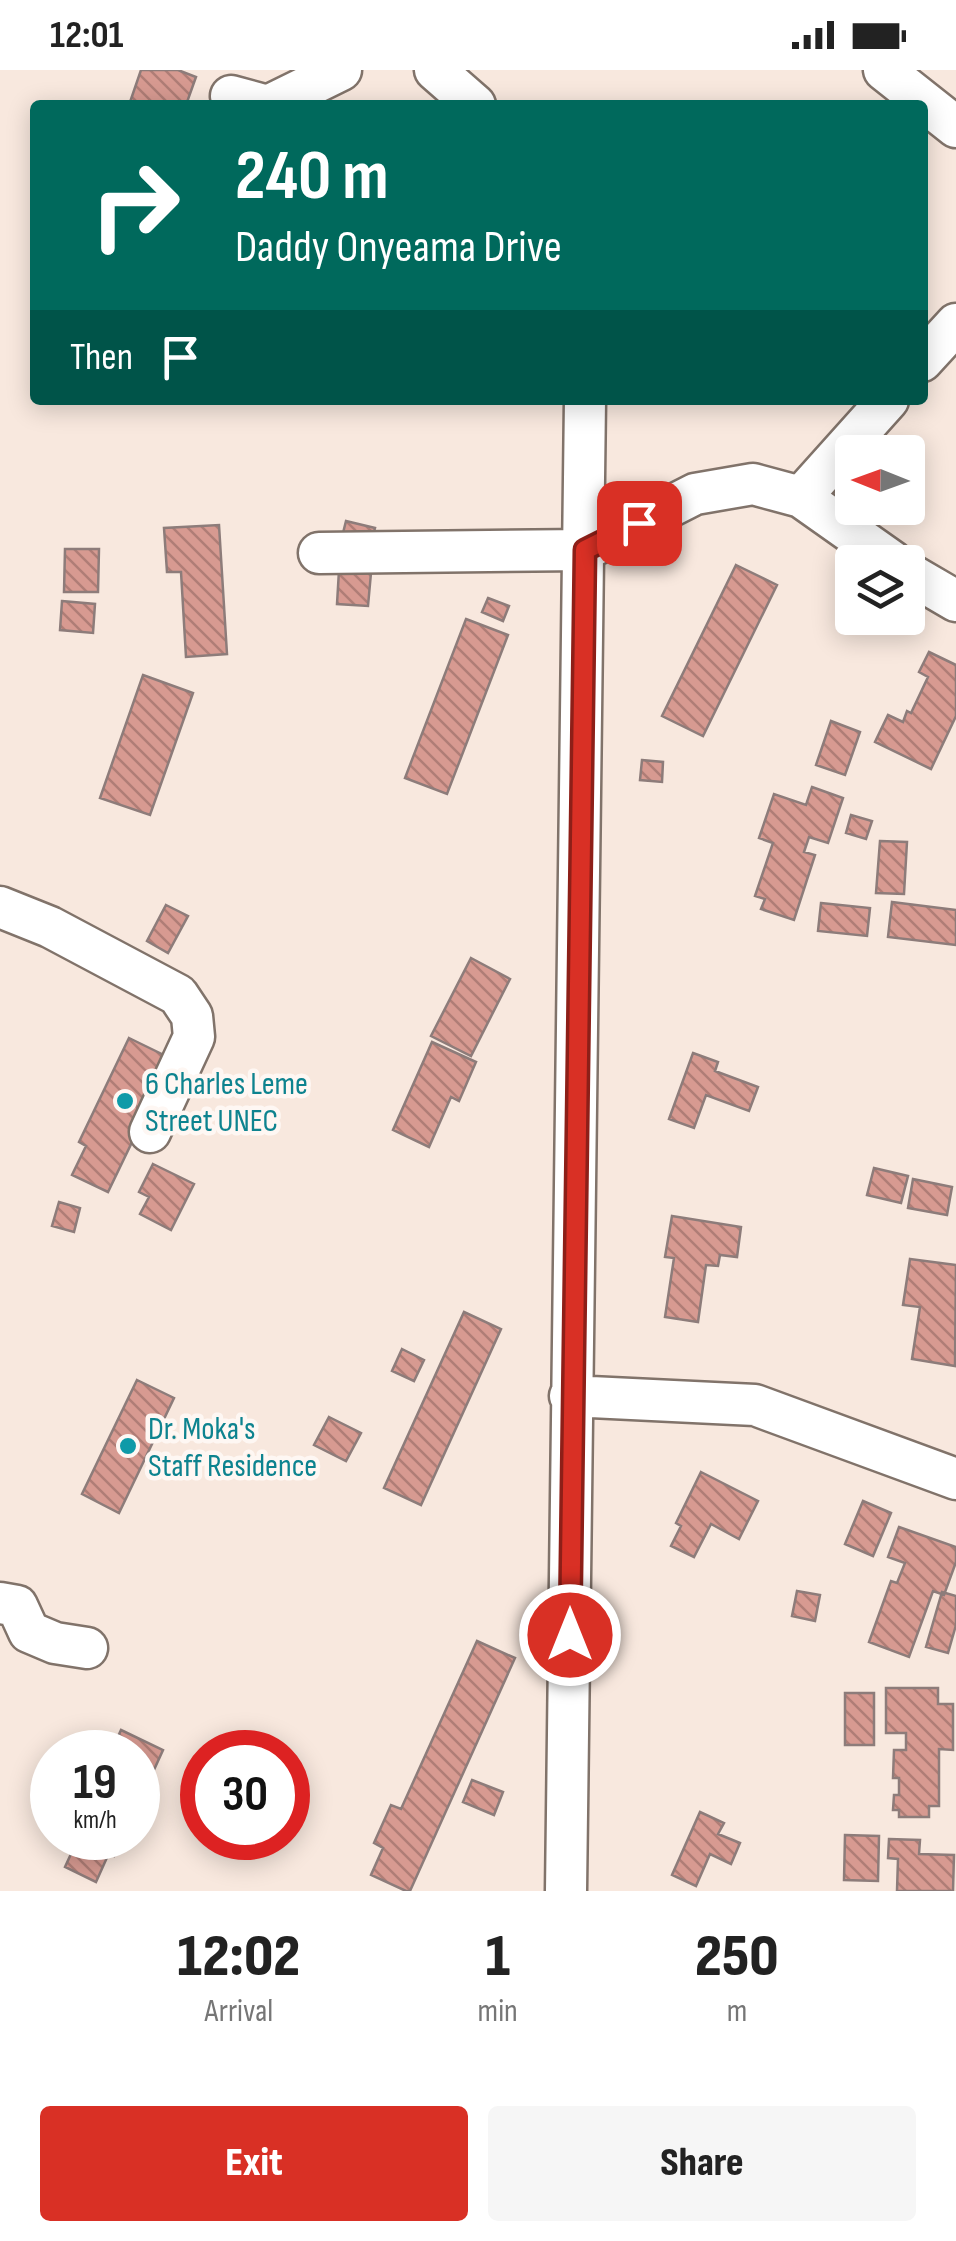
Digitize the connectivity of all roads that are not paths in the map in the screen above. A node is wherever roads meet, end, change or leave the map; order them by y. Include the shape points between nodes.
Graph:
1 (341, 70) edge
2 (435, 70) edge
3 (884, 70) edge
4 (260, 100) edge
5 (469, 100) edge
6 (921, 100) edge
7 (928, 105) edge
8 (956, 128) edge
9 (956, 324) edge
10 (928, 355) edge
11 (585, 405) edge
12 (884, 405) edge
13 (801, 498) junction
14 (869, 545) edge
15 (585, 550) junction
16 (319, 553) dead end
17 (925, 583) edge
18 (956, 601) edge
19 (0, 907) edge
20 (150, 1132) dead end
21 (570, 1396) junction
22 (956, 1479) edge
23 (0, 1603) edge
24 (87, 1648) dead end
25 (566, 1891) edge

1 - 4 street
2 - 5 street
3 - 6 street
7 - 8 street
9 - 10 street
11 - 15 street
12 - 13 street
13 - 14 street
13 - 15 street via 753,484 714,488
15 - 16 street
15 - 21 street
17 - 18 street
19 - 20 street via 178,995 192,1016 194,1037
21 - 22 street via 755,1405
21 - 25 street
23 - 24 street via 18,1606 29,1632

